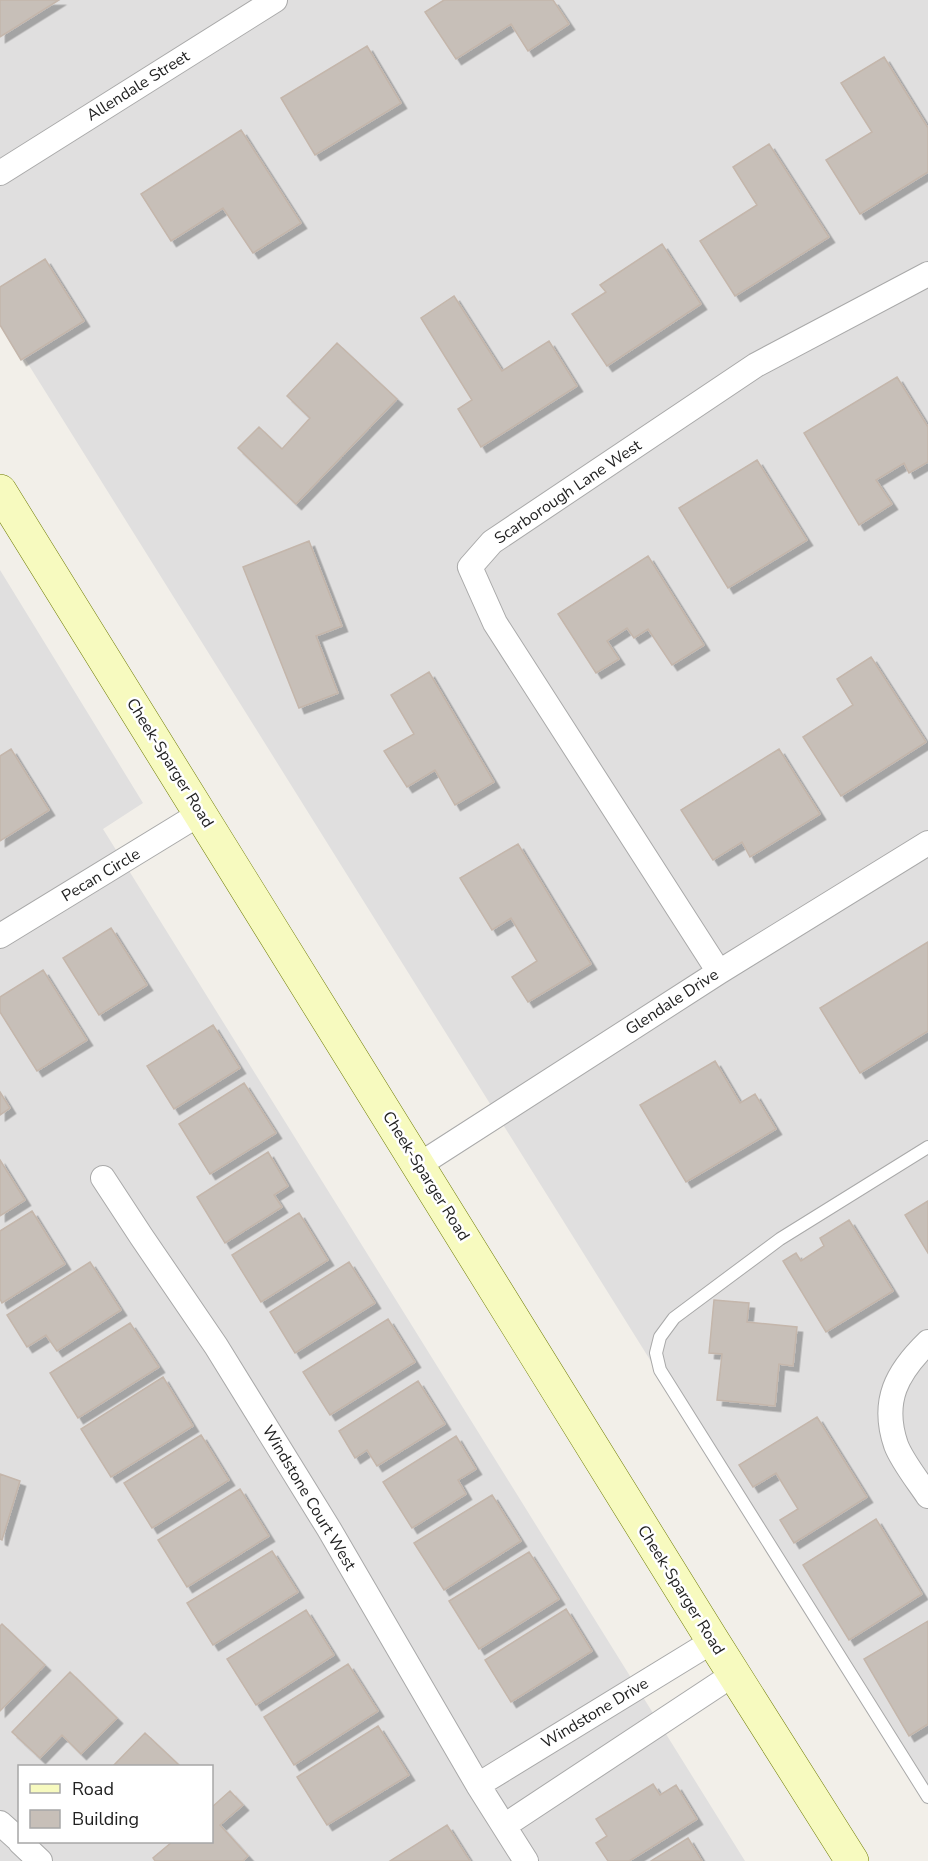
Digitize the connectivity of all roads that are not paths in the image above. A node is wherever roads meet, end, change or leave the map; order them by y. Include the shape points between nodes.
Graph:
1 (275, 0) edge
2 (0, 173) edge
3 (928, 274) edge
4 (0, 491) edge
5 (201, 813) junction
6 (928, 843) edge
7 (0, 936) edge
8 (719, 972) junction
9 (928, 1147) edge
10 (419, 1165) junction
11 (103, 1178) dead end
12 (928, 1342) edge
13 (928, 1496) edge
14 (713, 1641) junction
15 (734, 1674) junction
16 (478, 1785) junction
17 (928, 1797) edge
18 (0, 1823) edge
19 (504, 1826) junction
20 (18, 1839) edge
21 (22, 1843) edge
22 (40, 1861) edge
23 (526, 1861) edge
24 (852, 1861) edge

1 - 2 street, Allendale Street
3 - 8 street, Scarborough Lane West via 756,365 492,542 470,567 495,623
4 - 5 main road, Cheek-Sparger Road
5 - 7 street, Pecan Circle
5 - 10 main road, Cheek-Sparger Road
6 - 8 street, Glendale Drive
8 - 10 street, Glendale Drive
9 - 17 lane via 780,1239 674,1318 660,1337 656,1353 660,1370
10 - 14 main road, Cheek-Sparger Road
11 - 16 street, Windstone Court West via 229,1366
12 - 13 street via 909,1360 893,1388 890,1415 896,1446
14 - 15 main road, Cheek-Sparger Road
14 - 16 street, Windstone Drive
15 - 19 street
15 - 24 main road, Cheek-Sparger Road
16 - 19 street, Windstone Court West
18 - 20 street
19 - 23 street, Windstone Court West
21 - 22 street

